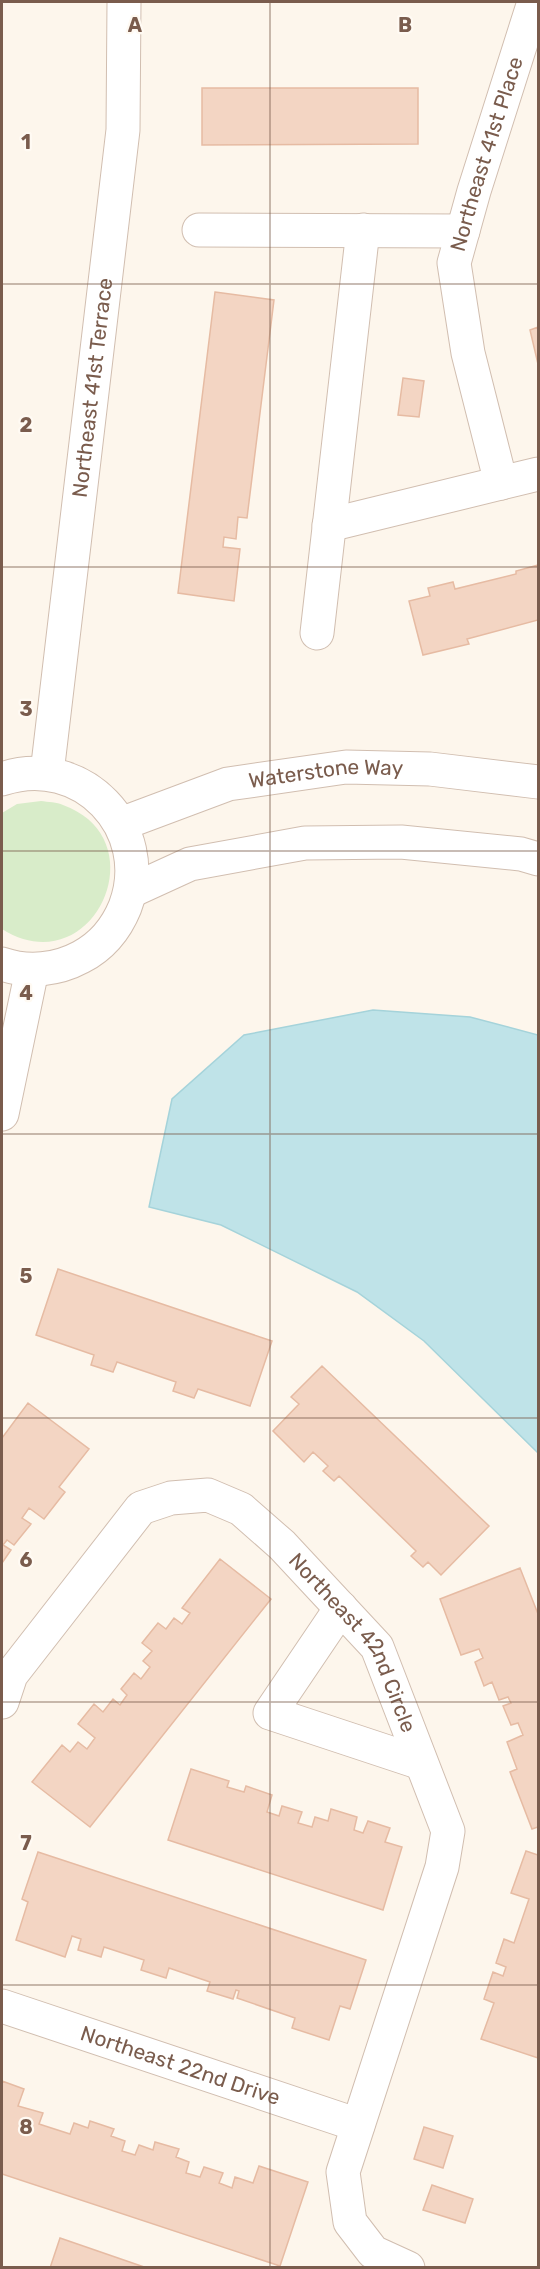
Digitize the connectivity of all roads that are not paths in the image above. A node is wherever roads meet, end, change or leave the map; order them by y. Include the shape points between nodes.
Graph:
1 (124, 2) edge
2 (534, 2) edge
3 (199, 230) dead end
4 (363, 230) junction
5 (463, 231) junction
6 (538, 474) edge
7 (501, 483) junction
8 (329, 525) junction
9 (317, 633) dead end
10 (47, 773) junction
11 (2, 779) edge
12 (538, 782) edge
13 (121, 824) junction
14 (538, 859) edge
15 (131, 891) junction
16 (17, 967) edge
17 (2, 1114) edge
18 (341, 1608) junction
19 (2, 1702) edge
20 (421, 1762) junction
21 (2, 2006) edge
22 (358, 2125) junction
23 (408, 2268) edge

1 - 10 street, Northeast 41st Terrace via 123,130
2 - 5 street, Northeast 41st Place
3 - 4 street
4 - 5 street
4 - 8 street
5 - 7 street, Northeast 41st Place via 454,264 468,353
6 - 7 street
7 - 8 street
8 - 9 street
10 - 11 street via 16,774
10 - 13 street via 76,782 102,800
12 - 13 street, Waterstone Way via 430,769 346,767 228,784
13 - 15 street via 133,868
14 - 15 street via 401,842 305,843 190,864
15 - 16 street via 119,922 96,949 66,965
16 - 17 street
18 - 19 street, Northeast 42nd Circle via 282,1545 241,1509 208,1495 171,1498 141,1508 10,1676
18 - 20 street, Northeast 42nd Circle via 377,1647
18 - 20 street via 270,1713
20 - 22 street, Northeast 42nd Circle via 448,1831 442,1867
21 - 22 street, Northeast 22nd Drive
22 - 23 street, Northeast 42nd Circle via 344,2172 350,2222 373,2252

